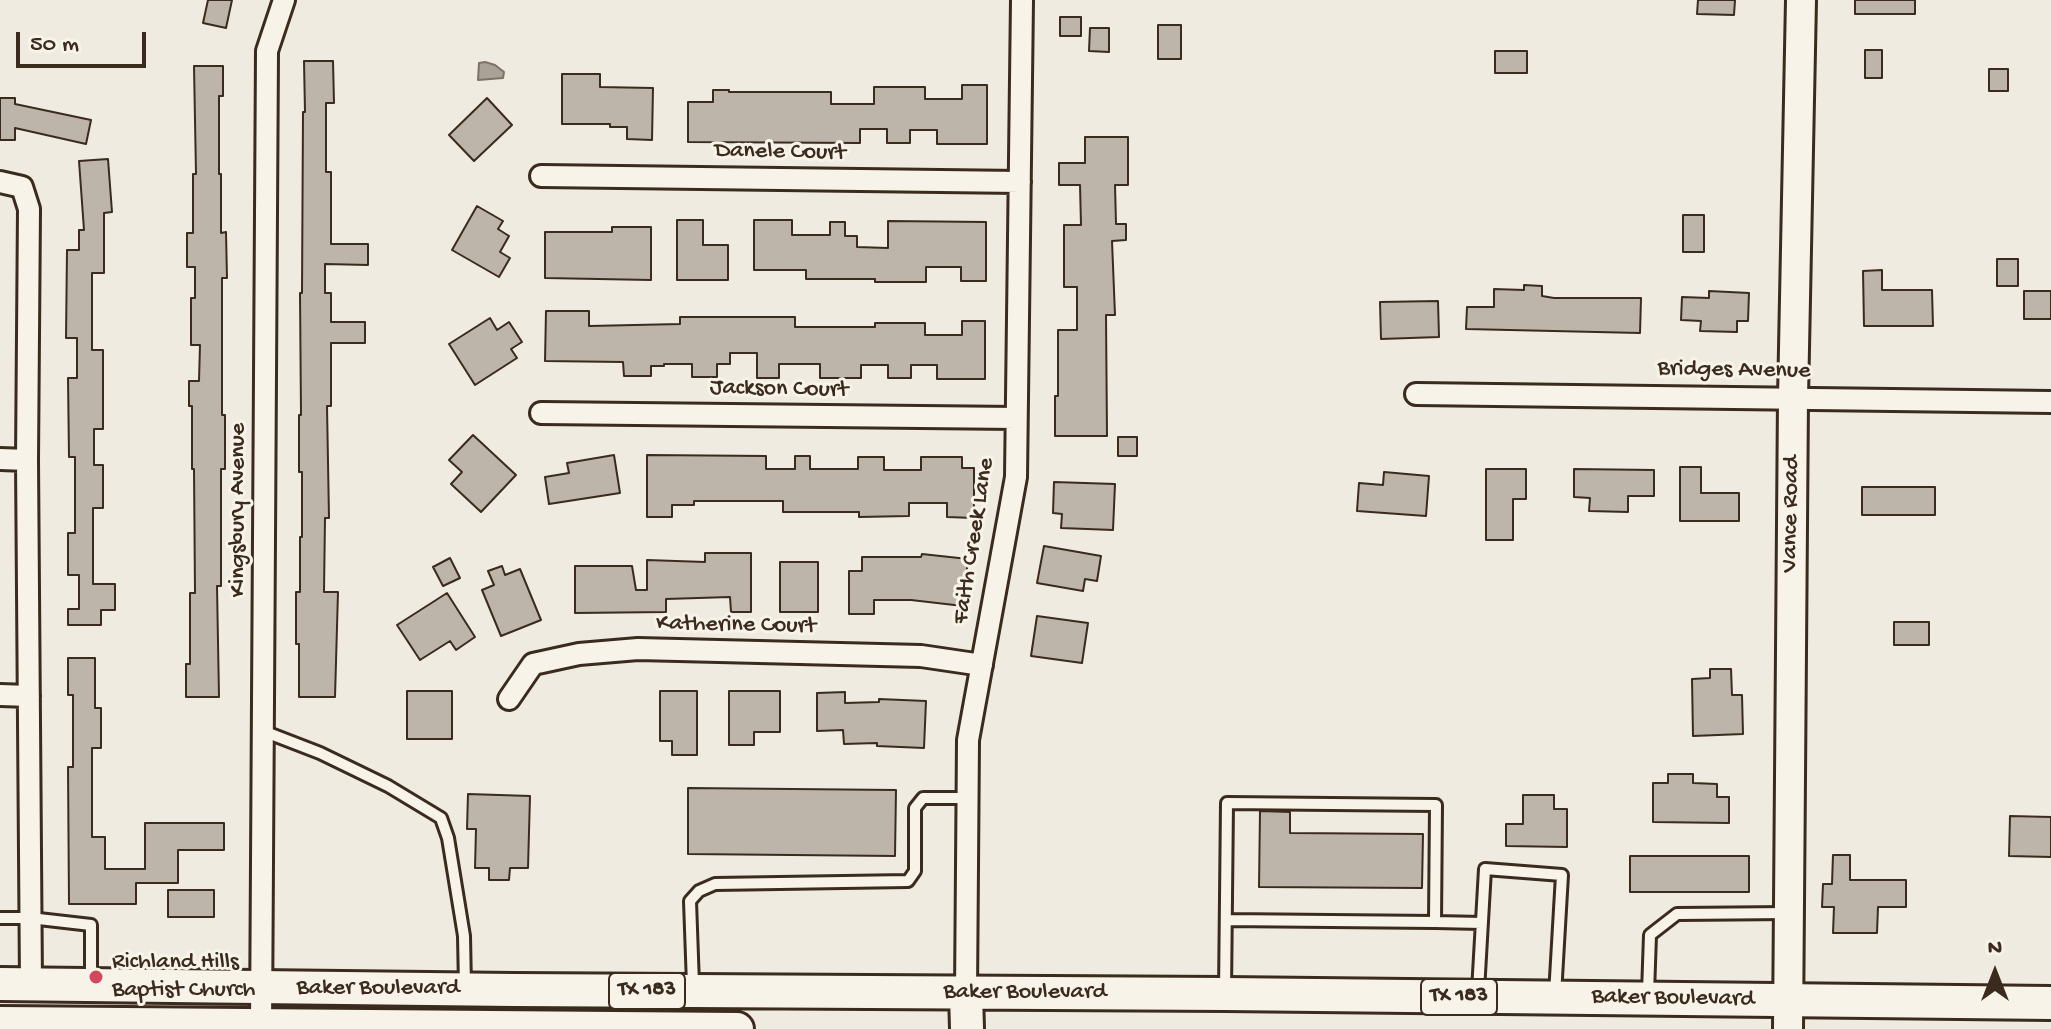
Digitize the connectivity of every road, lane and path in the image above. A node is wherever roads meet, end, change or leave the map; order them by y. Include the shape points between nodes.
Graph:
1 (284, 0) edge
2 (1022, 0) edge
3 (1801, 0) edge
4 (541, 176) dead end
5 (0, 182) edge
6 (1020, 182) junction
7 (1416, 394) dead end
8 (1793, 398) junction
9 (2051, 402) edge
10 (541, 413) dead end
11 (1016, 418) junction
12 (0, 459) edge
13 (27, 460) junction
14 (982, 665) junction
15 (0, 695) edge
16 (29, 696) junction
17 (509, 699) dead end
18 (263, 731) junction
19 (967, 798) junction
20 (1789, 913) junction
21 (0, 918) edge
22 (30, 918) junction
23 (1226, 920) junction
24 (1435, 922) junction
25 (1482, 923) junction
26 (15, 984) edge
27 (91, 985) junction
28 (262, 988) junction
29 (465, 989) junction
30 (514, 990) junction
31 (693, 991) junction
32 (966, 993) junction
33 (1225, 994) junction
34 (1478, 997) junction
35 (1555, 998) junction
36 (1648, 999) junction
37 (2051, 1003) edge
38 (1788, 1015) edge
39 (0, 1023) edge
40 (261, 1024) junction
41 (61, 1026) edge
42 (513, 1028) edge
43 (698, 1029) edge
44 (737, 1029) edge
45 (967, 1029) edge

1 - 18 street, Kingsbury Avenue via 267,51
2 - 6 street, Faith Creek Lane
3 - 8 street, Vance Road
4 - 6 street, Danele Court
5 - 13 street via 22,187 29,209
6 - 11 street, Faith Creek Lane
7 - 8 street, Bridges Avenue
8 - 9 street, Bridges Avenue
8 - 20 street, Vance Road
10 - 11 street, Jackson Court
11 - 14 street, Faith Creek Lane via 1016,477
12 - 13 street
13 - 16 street
14 - 17 street, Katherine Court via 921,656 638,649 533,664
14 - 19 street, Faith Creek Lane via 968,740
15 - 16 street
16 - 22 street
18 - 28 street, Kingsbury Avenue
18 - 29 lane via 388,786 441,818 464,936
19 - 31 lane via 923,798 915,808 915,871 908,881 715,884 699,891 690,901
19 - 32 street, Faith Creek Lane
20 - 36 lane via 1677,914 1650,935
20 - 38 street, Vance Road
21 - 22 lane
22 - 26 street
22 - 27 lane via 91,925
23 - 24 lane
23 - 24 lane via 1227,803 1436,805
23 - 33 lane
24 - 25 lane
25 - 34 lane
25 - 35 lane via 1485,869 1562,875
26 - 27 main road, Baker Boulevard / TX 183
27 - 28 main road, Baker Boulevard / TX 183
28 - 29 main road, Baker Boulevard / TX 183
28 - 40 street, Kingsbury Avenue
29 - 30 main road, Baker Boulevard / TX 183
30 - 31 main road, Baker Boulevard / TX 183
30 - 42 street
31 - 32 main road, Baker Boulevard / TX 183
31 - 43 street
32 - 33 main road, Baker Boulevard / TX 183
32 - 45 main road
33 - 34 main road, Baker Boulevard / TX 183
34 - 35 main road, Baker Boulevard / TX 183
35 - 36 main road, Baker Boulevard / TX 183
36 - 38 main road, Baker Boulevard / TX 183
37 - 38 main road, Baker Boulevard / TX 183
39 - 41 main road, Baker Boulevard / TX 183
40 - 41 main road, Baker Boulevard / TX 183
40 - 42 main road, Baker Boulevard / TX 183
42 - 43 main road, Baker Boulevard / TX 183
43 - 44 main road, Baker Boulevard / TX 183

